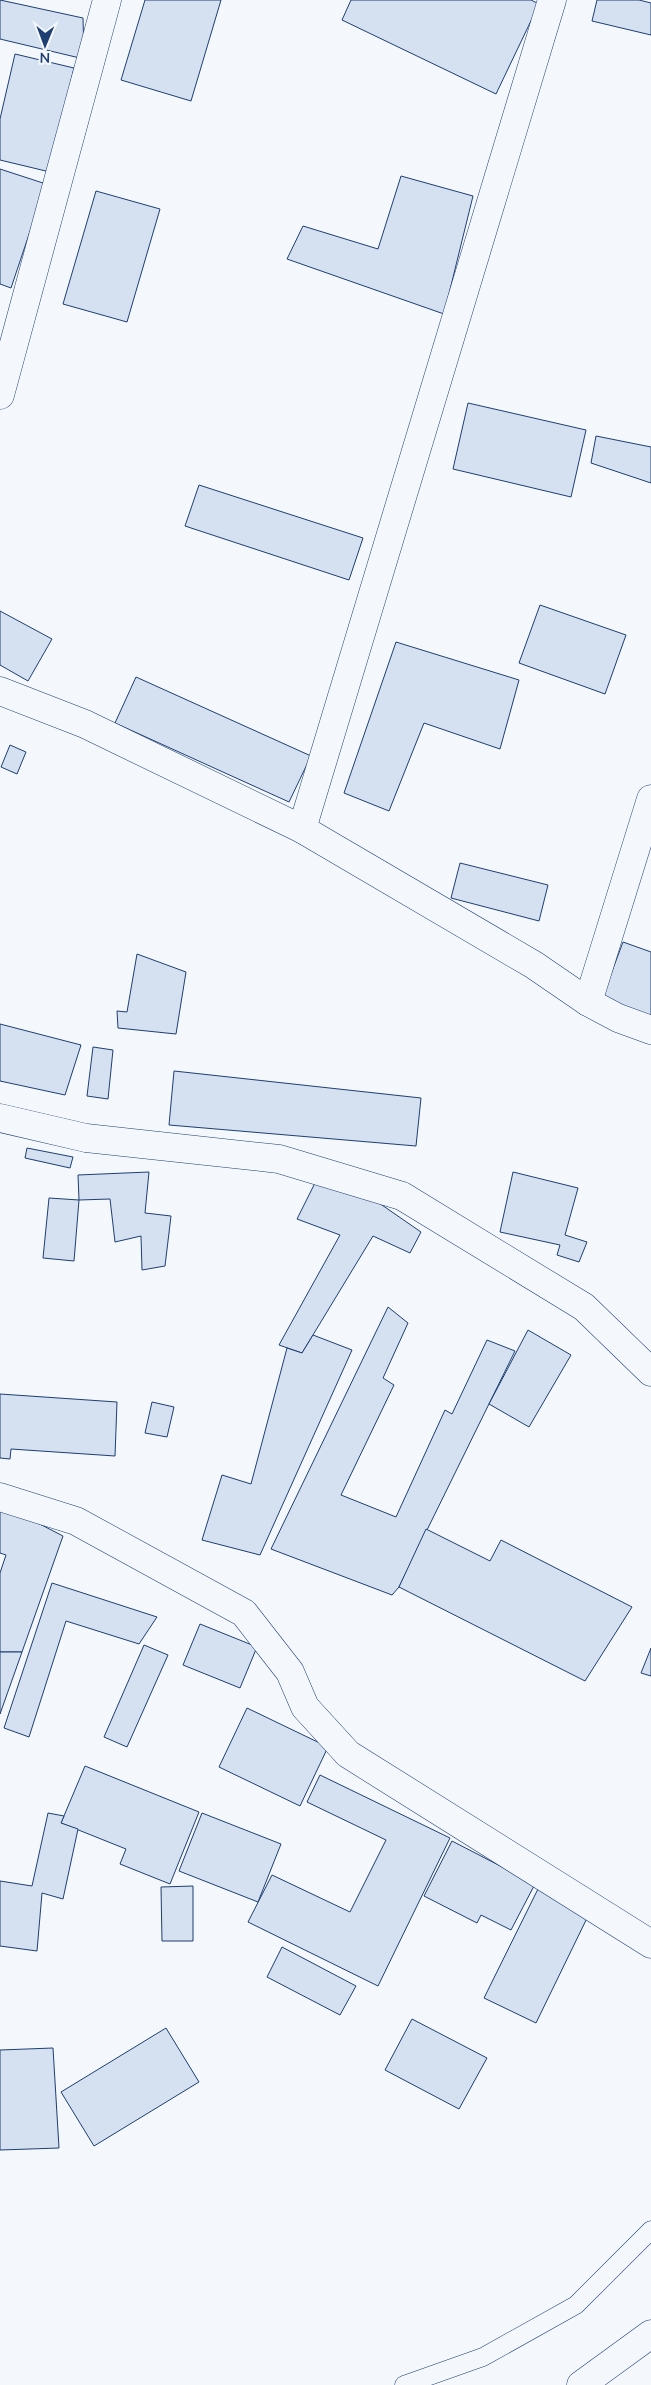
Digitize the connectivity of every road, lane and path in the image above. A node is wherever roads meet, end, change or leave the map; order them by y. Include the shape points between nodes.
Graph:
1 (108, 0) edge
2 (552, 0) edge
3 (0, 395) edge
4 (0, 692) edge
5 (651, 799) edge
6 (302, 829) junction
7 (588, 1002) junction
8 (651, 1030) edge
9 (0, 1118) edge
10 (651, 1372) edge
11 (0, 1497) edge
12 (651, 1944) edge
13 (651, 2230) edge
14 (651, 2334) edge
15 (404, 2385) edge
16 (581, 2385) edge

1 - 3 street
2 - 6 street
4 - 6 street via 85,724
5 - 7 street
6 - 7 street via 534,965
7 - 8 street
9 - 10 street via 86,1138 279,1159 402,1196 584,1307
11 - 12 street via 76,1521 244,1614 290,1672 305,1707 348,1754
13 - 15 lane via 576,2305 483,2357
14 - 16 street

